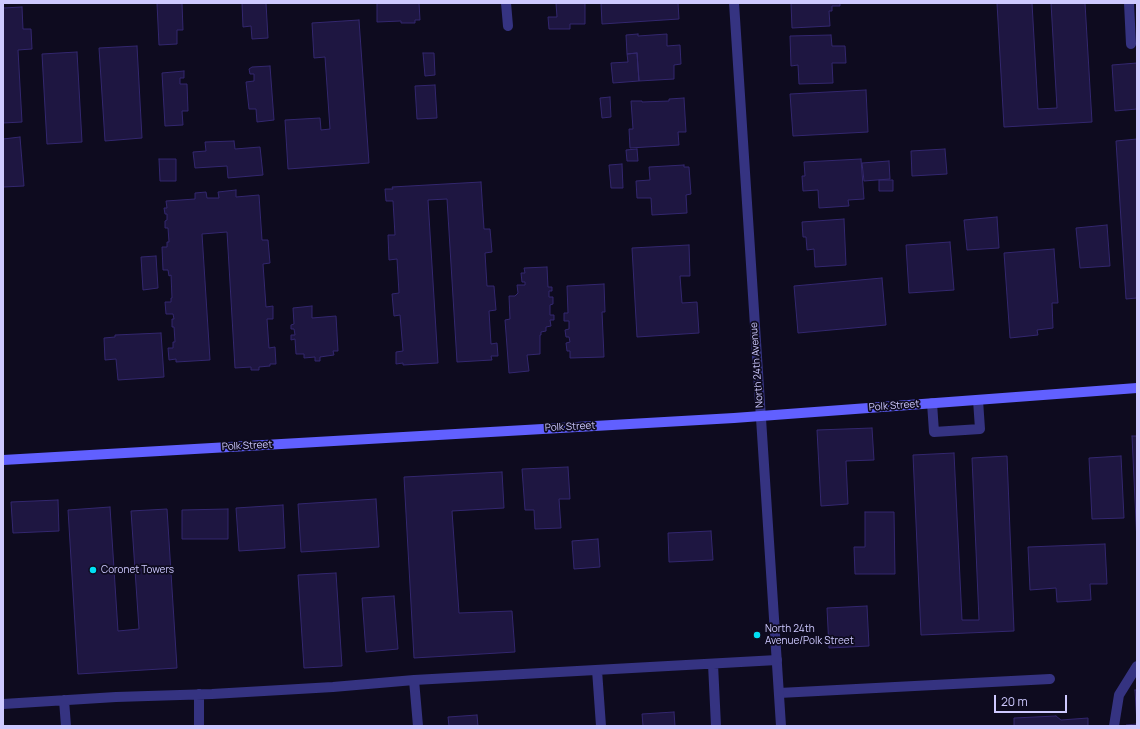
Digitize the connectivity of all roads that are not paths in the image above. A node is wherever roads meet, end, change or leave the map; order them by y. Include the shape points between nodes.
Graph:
1 (506, 3) edge
2 (734, 3) edge
3 (1129, 3) edge
4 (508, 26) dead end
5 (1131, 44) dead end
6 (1137, 388) edge
7 (978, 400) junction
8 (932, 404) junction
9 (760, 416) junction
10 (3, 460) edge
11 (777, 660) junction
12 (713, 664) junction
13 (1137, 666) edge
14 (597, 670) junction
15 (1050, 679) dead end
16 (414, 680) junction
17 (779, 693) junction
18 (199, 694) junction
19 (64, 700) junction
20 (3, 704) edge
21 (66, 726) edge
22 (199, 726) edge
23 (418, 726) edge
24 (601, 726) edge
25 (716, 726) edge
26 (781, 726) edge
27 (1114, 726) edge

1 - 4 street
2 - 9 street, North 24th Avenue
3 - 5 street
6 - 7 main road, Polk Street
7 - 8 main road, Polk Street
7 - 8 street via 980,430 934,432
8 - 9 main road, Polk Street
9 - 10 main road, Polk Street
9 - 11 street, North 24th Avenue
11 - 12 street
11 - 17 street, North 24th Avenue
12 - 14 street
12 - 25 street
13 - 27 street via 1118,695
14 - 16 street
14 - 24 street
15 - 17 street
16 - 18 street
16 - 23 street
17 - 26 street, North 24th Avenue
18 - 19 street
18 - 22 street
19 - 20 street
19 - 21 street

